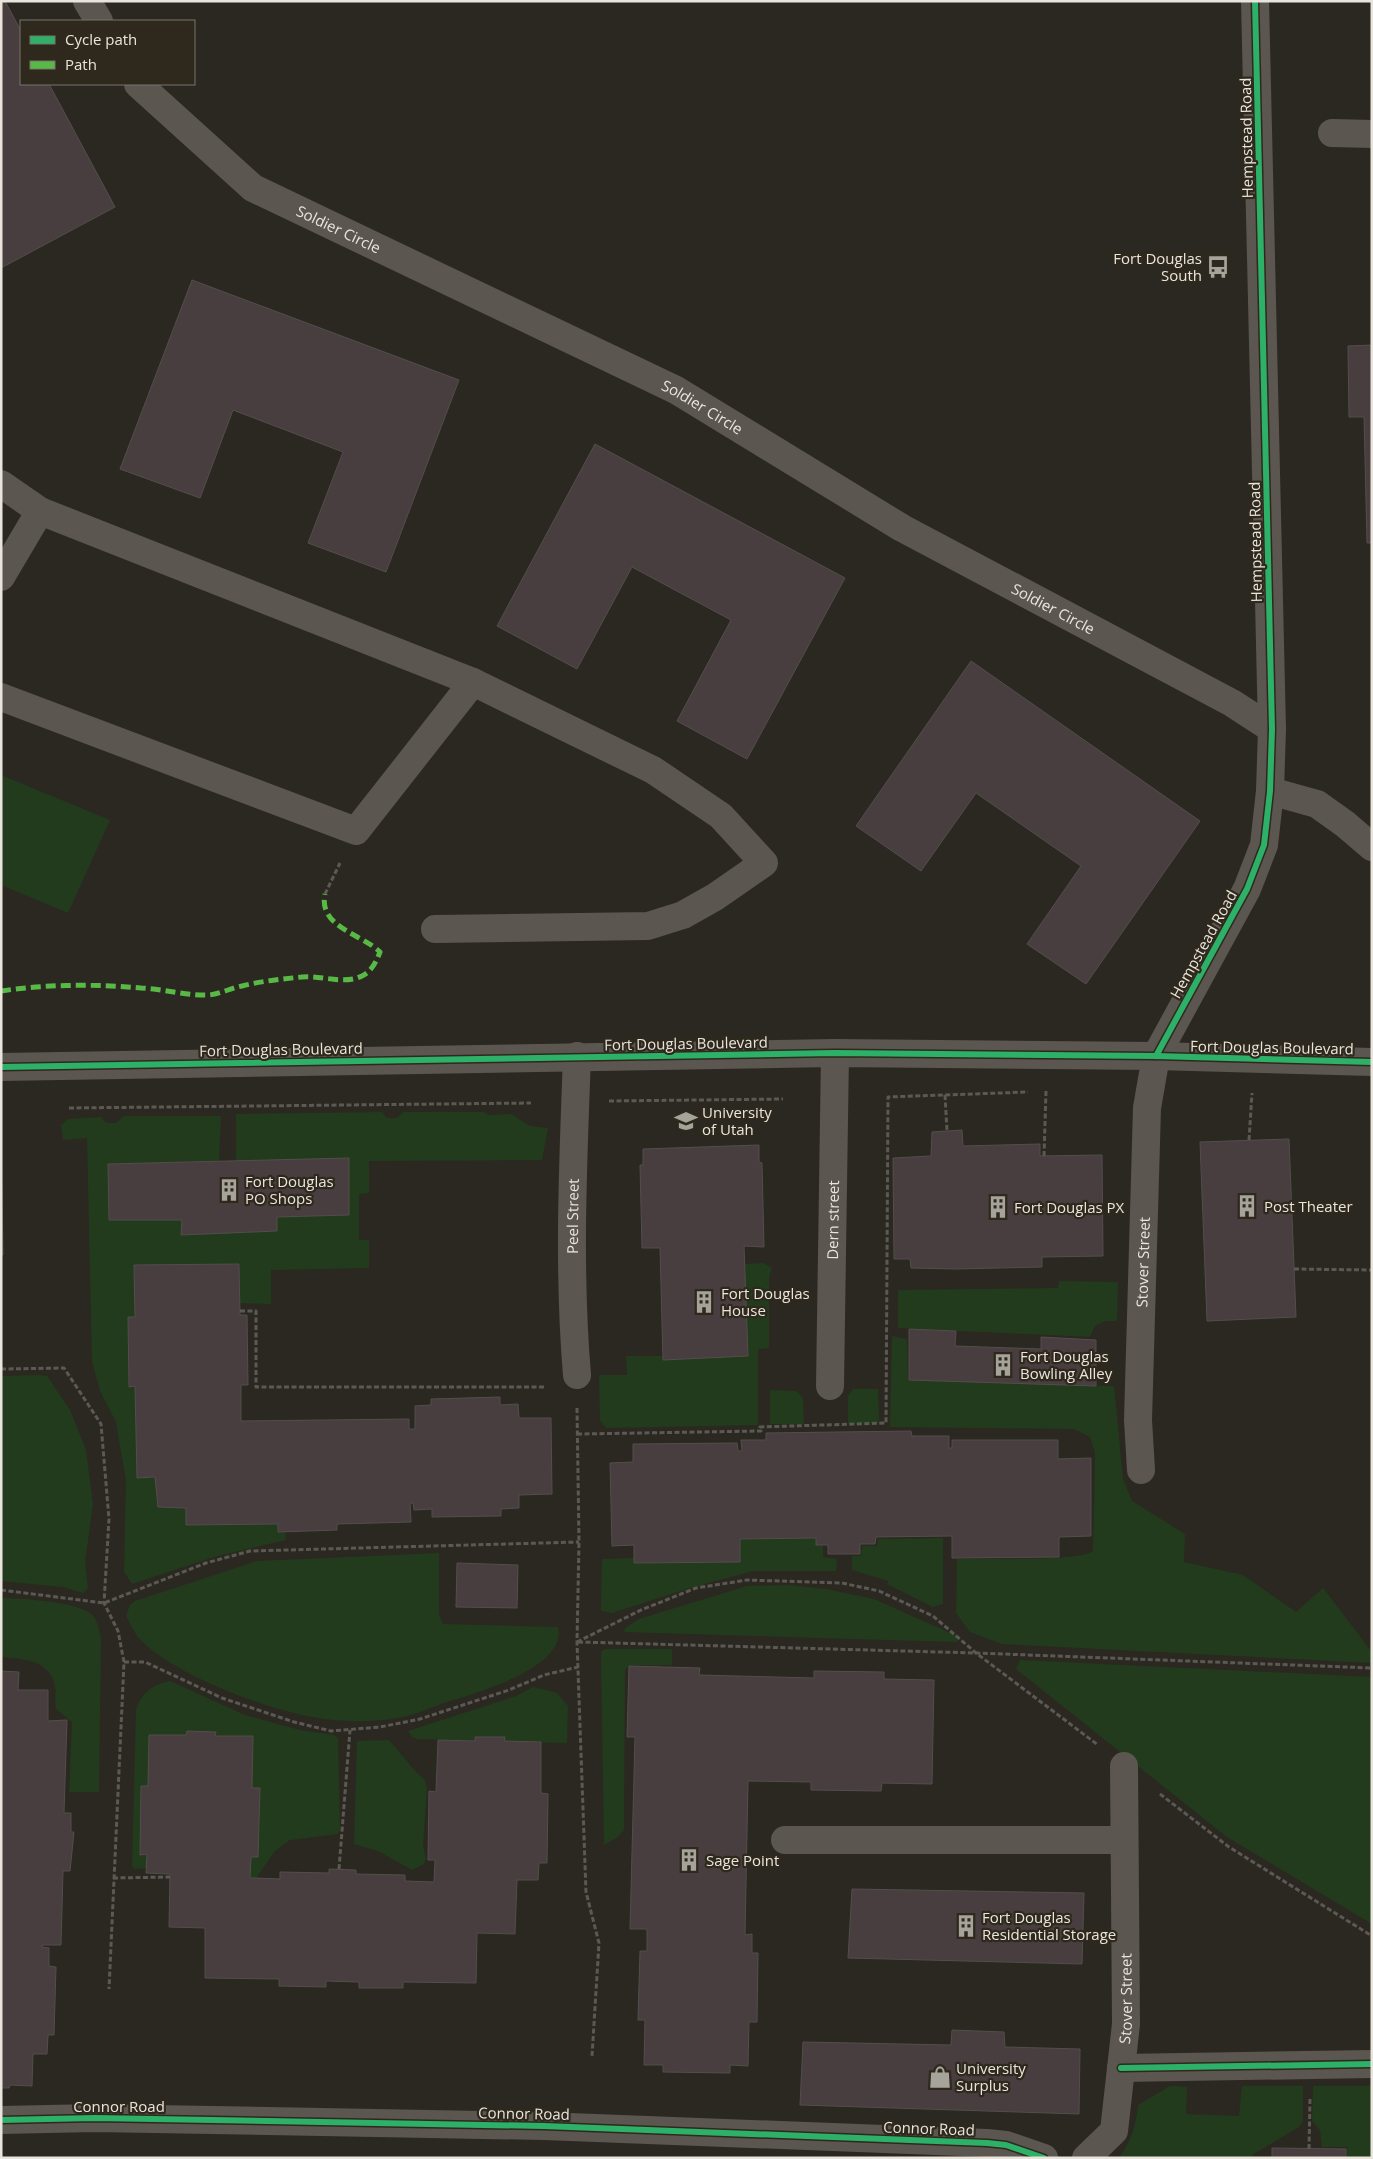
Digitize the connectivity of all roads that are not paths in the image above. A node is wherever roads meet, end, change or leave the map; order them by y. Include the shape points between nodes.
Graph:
1 (87, 1) edge
2 (1255, 1) edge
3 (98, 20) edge
4 (139, 85) edge
5 (1332, 133) dead end
6 (1372, 134) edge
7 (1, 484) edge
8 (40, 511) junction
9 (2, 575) edge
10 (473, 682) junction
11 (1, 697) edge
12 (1272, 729) junction
13 (1270, 791) junction
14 (1372, 847) edge
15 (435, 929) dead end
16 (835, 1054) junction
17 (577, 1056) junction
18 (1156, 1056) junction
19 (1372, 1062) edge
20 (1, 1066) edge
21 (577, 1381) road end
22 (830, 1386) dead end
23 (1141, 1470) dead end
24 (1124, 1766) road end
25 (785, 1840) dead end
26 (1124, 1840) junction
27 (1372, 2064) edge
28 (1121, 2068) junction
29 (1, 2120) edge
30 (1044, 2158) edge
31 (1086, 2158) edge

1 - 3 street
2 - 12 street, Hempstead Road
4 - 12 street, Soldier Circle via 252,188 676,390 902,528 1232,703
5 - 6 street
7 - 8 street
8 - 9 street
8 - 10 street
10 - 11 street via 356,831
10 - 15 street via 653,770 720,816 764,862 683,915 648,926
12 - 13 street, Hempstead Road
13 - 14 street via 1316,804
13 - 18 street, Hempstead Road via 1264,845 1247,889
16 - 17 street, Fort Douglas Boulevard
16 - 18 street, Fort Douglas Boulevard
16 - 22 street, Dern street
17 - 20 street, Fort Douglas Boulevard
17 - 21 street, Peel Street via 571,1206
18 - 19 street, Fort Douglas Boulevard
18 - 23 street, Stover Street via 1147,1108 1138,1420
24 - 26 street, Stover Street
25 - 26 street
26 - 28 street, Stover Street via 1126,2024
27 - 28 street
28 - 31 street, Stover Street via 1114,2131
29 - 30 street, Connor Road via 95,2118 544,2126 988,2143 1006,2145

